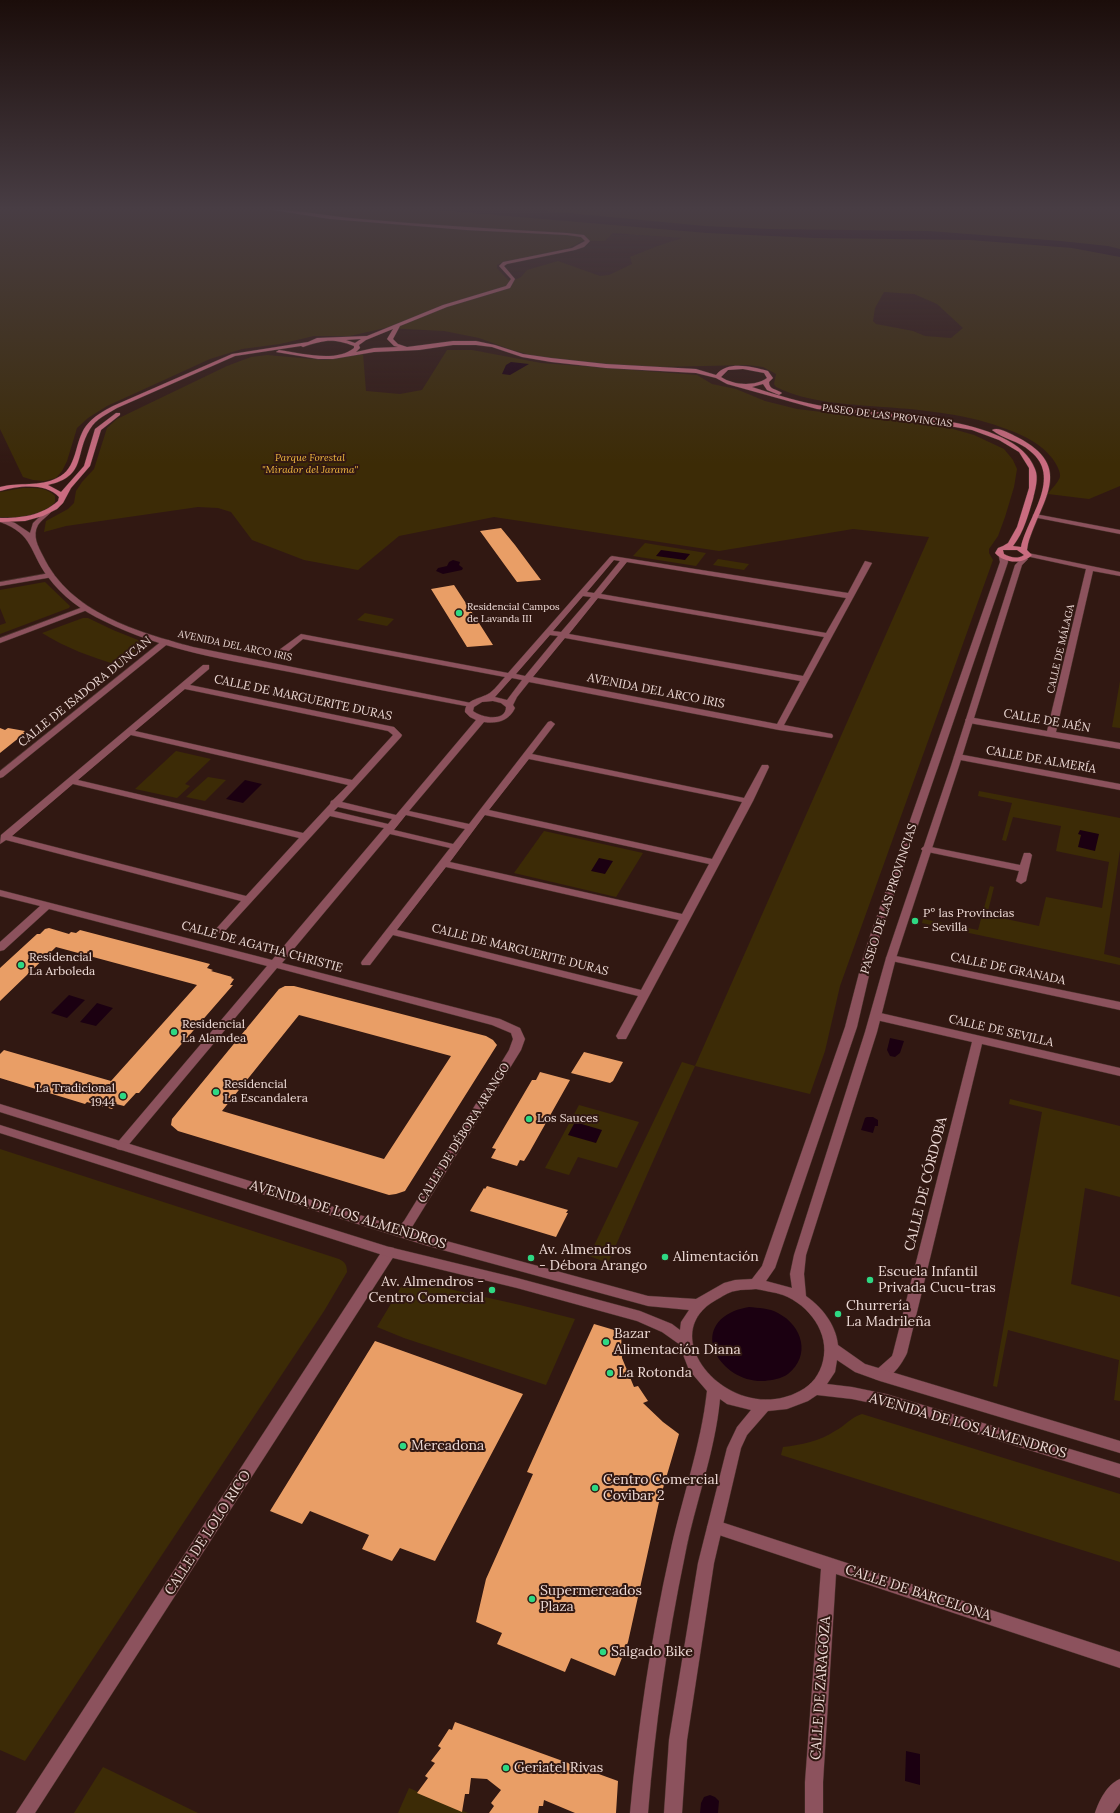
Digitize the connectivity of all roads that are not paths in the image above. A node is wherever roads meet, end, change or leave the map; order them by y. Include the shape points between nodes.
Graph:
1 (483, 295) edge
2 (404, 323) junction
3 (379, 334) junction
4 (339, 339) junction
5 (307, 343) junction
6 (356, 346) junction
7 (409, 348) junction
8 (389, 349) junction
9 (271, 351) junction
10 (346, 355) junction
11 (311, 356) junction
12 (710, 367) dead end
13 (716, 367) dead end
14 (735, 368) junction
15 (654, 369) junction
16 (718, 376) junction
17 (766, 381) junction
18 (739, 384) junction
19 (35, 486) junction
20 (0, 489) edge
21 (62, 497) junction
22 (48, 512) junction
23 (1035, 516) junction
24 (0, 520) edge
25 (1120, 532) edge
26 (32, 540) junction
27 (1005, 548) junction
28 (1025, 555) junction
29 (1003, 557) junction
30 (626, 559) junction
31 (868, 563) dead end
32 (1090, 568) junction
33 (50, 574) junction
34 (1120, 574) edge
35 (0, 584) edge
36 (581, 593) junction
37 (596, 596) junction
38 (850, 596) junction
39 (86, 609) junction
40 (547, 632) junction
41 (562, 635) junction
42 (828, 636) junction
43 (0, 641) edge
44 (166, 642) junction
45 (282, 652) dead end
46 (206, 667) dead end
47 (510, 676) junction
48 (528, 679) junction
49 (805, 679) junction
50 (184, 686) junction
51 (486, 699) junction
52 (510, 704) junction
53 (471, 705) junction
54 (482, 719) junction
55 (969, 720) junction
56 (550, 724) dead end
57 (779, 727) junction
58 (129, 732) junction
59 (1051, 734) junction
60 (829, 736) dead end
61 (1120, 746) edge
62 (527, 756) junction
63 (958, 757) junction
64 (765, 767) dead end
65 (0, 775) edge
66 (71, 781) junction
67 (353, 783) junction
68 (1120, 787) edge
69 (748, 801) junction
70 (334, 803) junction
71 (326, 812) junction
72 (483, 812) junction
73 (401, 815) junction
74 (471, 827) junction
75 (389, 829) junction
76 (304, 836) junction
77 (2, 839) edge
78 (456, 847) junction
79 (926, 849) junction
80 (1027, 855) dead end
81 (714, 862) junction
82 (444, 863) junction
83 (1024, 868) junction
84 (1021, 881) dead end
85 (0, 893) edge
86 (247, 899) junction
87 (47, 905) junction
88 (685, 918) junction
89 (220, 930) dead end
90 (390, 931) junction
91 (0, 948) edge
92 (891, 958) junction
93 (366, 963) dead end
94 (275, 964) junction
95 (644, 994) junction
96 (1120, 1006) edge
97 (876, 1016) junction
98 (516, 1031) joint
99 (622, 1036) dead end
100 (978, 1039) junction
101 (1120, 1072) edge
102 (0, 1108) edge
103 (0, 1129) edge
104 (121, 1146) junction
105 (400, 1232) junction
106 (389, 1252) junction
107 (756, 1284) junction
108 (800, 1298) junction
109 (699, 1305) junction
110 (684, 1340) junction
111 (832, 1349) junction
112 (880, 1375) junction
113 (814, 1389) junction
114 (714, 1390) junction
115 (764, 1406) junction
116 (1120, 1447) edge
117 (1120, 1471) edge
118 (715, 1527) junction
119 (829, 1564) junction
120 (1120, 1660) edge
121 (1120, 1788) edge
122 (25, 1813) edge
123 (639, 1813) edge
124 (673, 1813) edge
125 (814, 1813) edge
126 (1104, 1813) edge

1 - 2 main road via 445,306
2 - 3 main road
2 - 7 main road via 392,333 390,339 396,345
3 - 4 main road
3 - 6 main road via 361,341
4 - 5 main road
4 - 6 main road
5 - 9 main road
5 - 11 main road via 300,347 299,351
6 - 8 main road
6 - 10 main road via 355,351
7 - 8 main road
7 - 15 main road via 476,343 550,360
8 - 10 main road
9 - 11 main road
9 - 19 main road via 244,352 224,358 115,407 86,429 73,470 64,478
9 - 21 main road via 248,355 222,364 110,418 98,429 87,466
10 - 11 main road
12 - 15 main road
13 - 14 main road
14 - 16 main road via 722,371
14 - 17 main road, PASEO DE LAS PROVINCIAS via 752,368 766,372 770,378
15 - 16 main road via 696,371
16 - 18 main road, PASEO DE LAS PROVINCIAS via 725,381
17 - 18 main road
17 - 23 main road, PASEO DE LAS PROVINCIAS via 769,389 793,398 835,406 938,416 982,426 1015,438 1038,454 1048,470 1047,485
18 - 27 main road, PASEO DE LAS PROVINCIAS via 767,395 809,406 916,417 955,424 986,433 1013,446 1031,463 1034,483 1015,540
19 - 20 main road
19 - 21 main road via 54,489
21 - 22 main road via 61,502
22 - 24 main road via 25,518
22 - 26 street via 35,524
23 - 25 street
23 - 28 main road, PASEO DE LAS PROVINCIAS
24 - 26 street, AVENIDA DEL ARCO IRIS via 22,529
26 - 33 street, AVENIDA DEL ARCO IRIS
27 - 28 main road via 1015,548
27 - 29 main road via 999,551
28 - 29 main road via 1014,560
28 - 32 street
28 - 55 street, PASEO DE LAS PROVINCIAS via 1019,565
29 - 107 street, PASEO DE LAS PROVINCIAS via 1004,562 869,954 849,1034 768,1268
30 - 36 street via 611,558
30 - 37 street
30 - 38 street
31 - 38 street
32 - 34 street
32 - 59 street, CALLE DE MÁLAGA
33 - 35 street
33 - 39 street, AVENIDA DEL ARCO IRIS
36 - 37 street
36 - 40 street
37 - 41 street
37 - 42 street
38 - 42 street
39 - 43 street
39 - 44 street, AVENIDA DEL ARCO IRIS via 125,628
40 - 41 street
40 - 47 street
41 - 48 street
41 - 49 street
42 - 49 street
44 - 53 street, AVENIDA DEL ARCO IRIS via 237,659
44 - 65 street, CALLE DE ISADORA DUNCAN
45 - 47 street, AVENIDA DEL ARCO IRIS via 301,636
46 - 50 street, CALLE DE MARGUERITE DURAS
47 - 48 street, AVENIDA DEL ARCO IRIS
47 - 51 street
48 - 52 street via 513,696
48 - 57 street, AVENIDA DEL ARCO IRIS
49 - 57 street
50 - 58 street, CALLE DE MARGUERITE DURAS
50 - 67 street, CALLE DE MARGUERITE DURAS via 396,731 398,735
51 - 52 street
51 - 53 street
52 - 54 street via 508,715 496,719
53 - 54 street via 469,712
54 - 73 street
55 - 59 street, CALLE DE JAÉN
55 - 63 street, PASEO DE LAS PROVINCIAS
56 - 62 street
57 - 60 street, AVENIDA DEL ARCO IRIS
58 - 66 street, CALLE DE MARGUERITE DURAS
58 - 67 street
59 - 61 street, CALLE DE JAÉN
62 - 69 street
62 - 72 street
63 - 68 street, CALLE DE ALMERÍA
63 - 79 street, PASEO DE LAS PROVINCIAS
64 - 69 street
66 - 76 street
66 - 77 street, CALLE DE MARGUERITE DURAS
67 - 70 street, CALLE DE MARGUERITE DURAS
69 - 81 street
70 - 71 street, CALLE DE MARGUERITE DURAS
70 - 73 street
71 - 75 street
71 - 76 street, CALLE DE MARGUERITE DURAS
72 - 74 street
72 - 81 street
73 - 74 street
73 - 75 street
74 - 78 street
75 - 78 street
75 - 94 street
76 - 86 street, CALLE DE MARGUERITE DURAS
77 - 86 street, CALLE DE MARGUERITE DURAS
78 - 82 street
79 - 83 street, PASEO DE LAS PROVINCIAS
79 - 92 street, PASEO DE LAS PROVINCIAS
80 - 83 street
81 - 88 street
82 - 88 street
82 - 90 street
83 - 84 street
85 - 87 street, CALLE DE AGATHA CHRISTIE
86 - 89 street, CALLE DE MARGUERITE DURAS
87 - 91 street
87 - 94 street, CALLE DE AGATHA CHRISTIE
88 - 95 street
90 - 93 street
90 - 95 street, CALLE DE MARGUERITE DURAS
92 - 96 street, CALLE DE GRANADA
92 - 97 street, PASEO DE LAS PROVINCIAS
94 - 98 street, CALLE DE AGATHA CHRISTIE via 496,1022
94 - 104 street
95 - 99 street
97 - 100 street, CALLE DE SEVILLA
97 - 108 street, PASEO DE LAS PROVINCIAS via 800,1255 797,1274
98 - 105 street, CALLE DE DÉBORA ARANGO via 519,1039 516,1050 408,1224
100 - 101 street, CALLE DE SEVILLA
100 - 112 street, CALLE DE CÓRDOBA via 900,1353
102 - 104 street, AVENIDA DE LOS ALMENDROS
103 - 106 street, AVENIDA DE LOS ALMENDROS
104 - 105 street, AVENIDA DE LOS ALMENDROS
105 - 109 street, AVENIDA DE LOS ALMENDROS via 648,1301
106 - 110 street, AVENIDA DE LOS ALMENDROS via 640,1316 667,1328
106 - 122 street, CALLE DE LOLO RICO
107 - 108 street via 776,1287
107 - 109 street via 730,1287
108 - 111 street via 814,1309 829,1332
109 - 110 street via 688,1321
110 - 114 street via 688,1358 697,1373
111 - 112 street, AVENIDA DE LOS ALMENDROS via 860,1368
111 - 113 street via 828,1372
112 - 116 street, AVENIDA DE LOS ALMENDROS
113 - 115 street via 800,1398
113 - 117 street, AVENIDA DE LOS ALMENDROS via 886,1400
114 - 115 street via 735,1400
114 - 123 street via 713,1412 707,1440 677,1554 648,1720
115 - 118 street via 742,1430 734,1448
118 - 119 street, CALLE DE BARCELONA
118 - 124 street via 706,1563 678,1740
119 - 120 street, CALLE DE BARCELONA
119 - 125 street, CALLE DE ZARAGOZA
121 - 126 street

